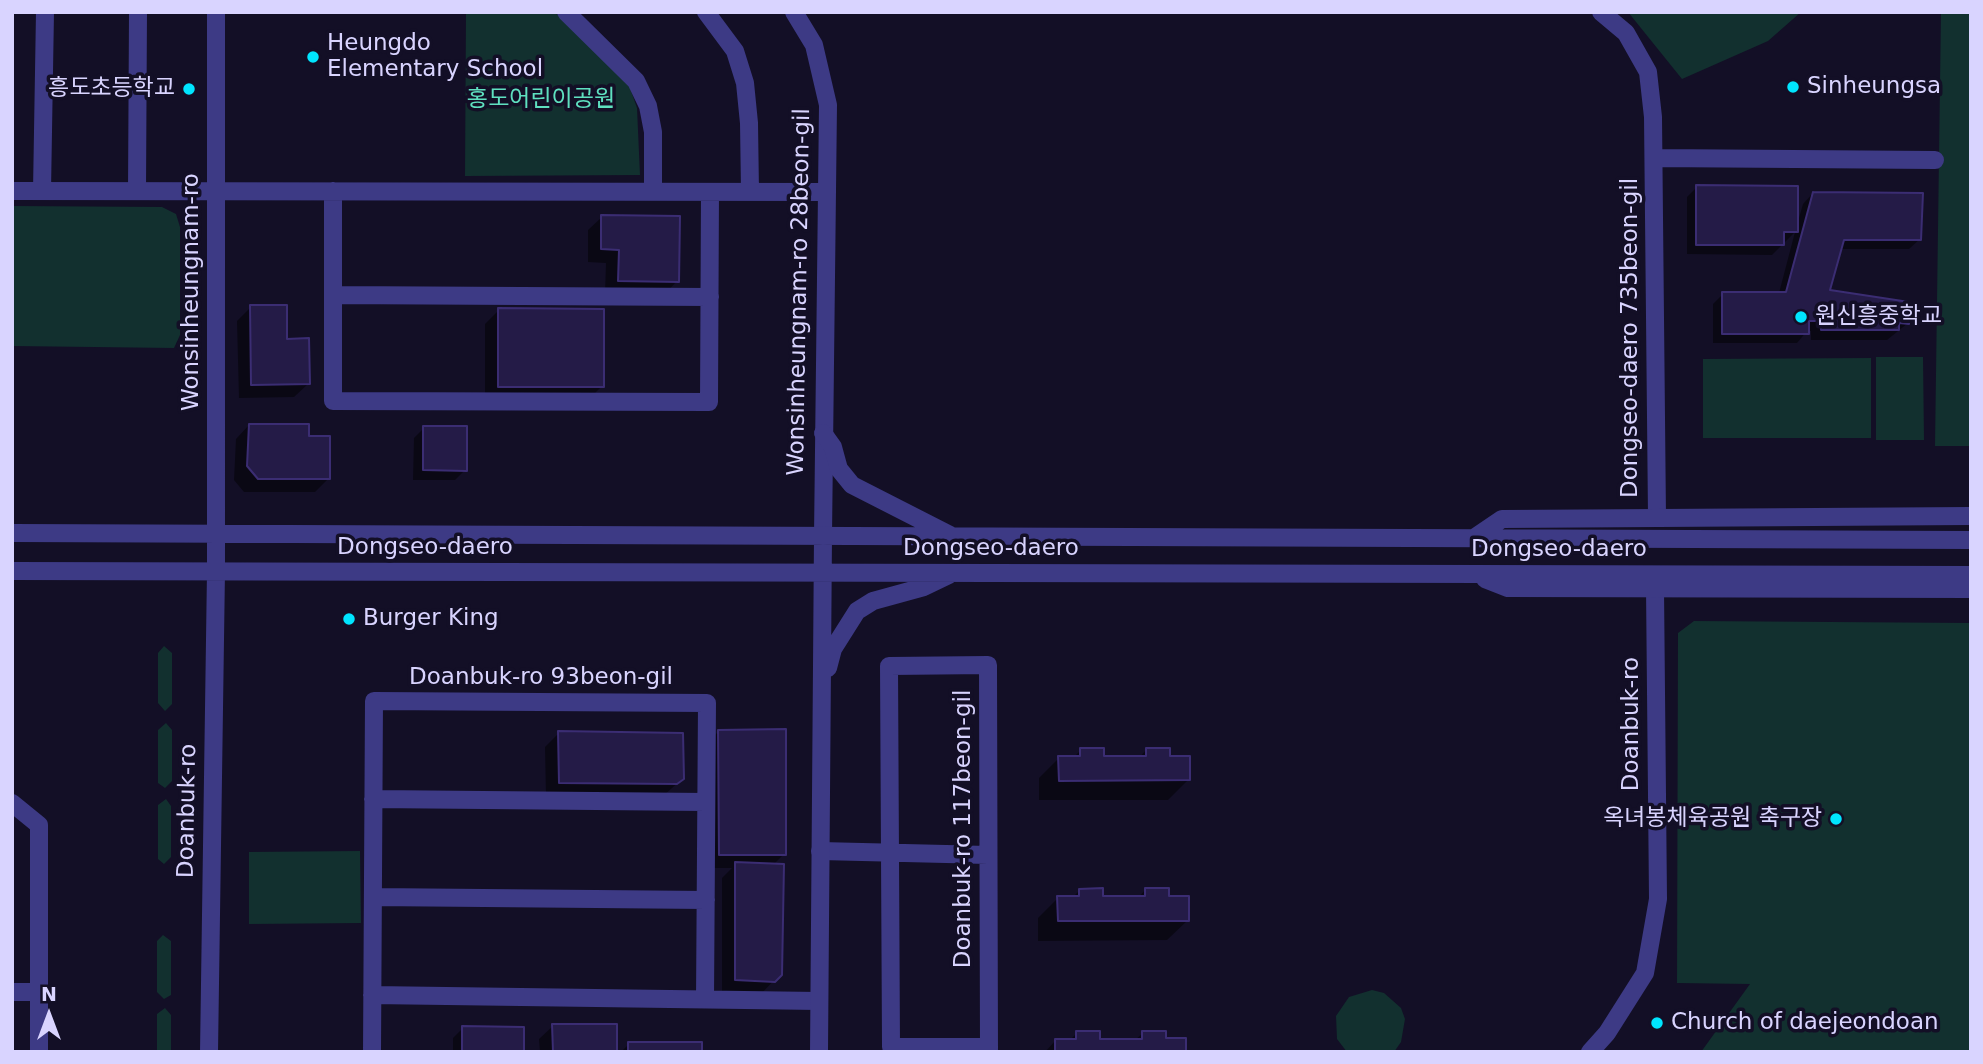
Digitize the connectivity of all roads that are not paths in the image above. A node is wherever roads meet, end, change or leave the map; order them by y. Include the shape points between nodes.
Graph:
1 (45, 12) edge
2 (138, 12) edge
3 (216, 12) edge
4 (566, 12) edge
5 (706, 12) edge
6 (794, 12) edge
7 (1601, 12) edge
8 (1654, 158) junction
9 (1935, 160) dead end
10 (12, 191) edge
11 (42, 191) junction
12 (137, 191) junction
13 (216, 191) junction
14 (333, 191) junction
15 (653, 192) junction
16 (710, 192) junction
17 (750, 192) junction
18 (827, 192) junction
19 (333, 295) junction
20 (709, 297) junction
21 (823, 433) junction
22 (1971, 516) edge
23 (1657, 517) junction
24 (12, 533) edge
25 (216, 534) junction
26 (823, 536) junction
27 (953, 536) junction
28 (1474, 538) junction
29 (1971, 540) edge
30 (12, 571) edge
31 (216, 571) junction
32 (953, 573) junction
33 (822, 574) junction
34 (1472, 574) junction
35 (1971, 575) edge
36 (1656, 588) junction
37 (1971, 589) edge
38 (821, 699) junction
39 (373, 799) junction
40 (706, 802) junction
41 (12, 803) edge
42 (820, 852) junction
43 (890, 853) junction
44 (988, 855) junction
45 (373, 897) junction
46 (706, 900) junction
47 (12, 992) edge
48 (39, 992) junction
49 (372, 995) junction
50 (705, 999) junction
51 (820, 1001) junction
52 (989, 1049) edge
53 (39, 1052) edge
54 (209, 1052) edge
55 (372, 1052) edge
56 (819, 1052) edge
57 (1590, 1052) edge

1 - 11 street
2 - 12 street
3 - 13 street, Wonsinheungnam-ro
4 - 15 street via 636,81 653,132
5 - 17 street via 735,51 745,83
6 - 18 street, Wonsinheungnam-ro 28beon-gil via 814,45 828,105
7 - 8 street, Dongseo-daero 735beon-gil via 1626,33 1648,72
8 - 9 street, Dongseo-daero 735beon-gil
8 - 23 street, Dongseo-daero 735beon-gil
10 - 11 street
11 - 12 street
12 - 13 street
13 - 14 street
13 - 25 street, Wonsinheungnam-ro
14 - 15 street
14 - 19 street
15 - 16 street
16 - 17 street
16 - 20 street
17 - 18 street
18 - 21 street, Wonsinheungnam-ro 28beon-gil
19 - 20 street
19 - 20 street via 333,401 709,402
21 - 26 street, Wonsinheungnam-ro 28beon-gil
21 - 27 street via 839,469 852,485
22 - 23 street
23 - 28 street via 1502,519
24 - 25 street, Dongseo-daero
25 - 26 street, Dongseo-daero
25 - 31 street, Wonsinheungnam-ro
26 - 27 street, Dongseo-daero
26 - 33 street, Wonsinheungnam-ro 28beon-gil
27 - 28 street, Dongseo-daero
28 - 29 street, Dongseo-daero
30 - 31 street, Dongseo-daero
31 - 33 street, Dongseo-daero
31 - 54 street, Doanbuk-ro
32 - 33 street, Dongseo-daero
32 - 34 street, Dongseo-daero
32 - 38 street via 857,611 833,649
33 - 38 street, Wonsinheungnam-ro 28beon-gil
34 - 35 street, Dongseo-daero
34 - 36 street via 1508,588
36 - 37 street
36 - 57 street, Doanbuk-ro via 1658,899 1645,973
38 - 42 street
39 - 40 street
39 - 40 street, Doanbuk-ro 93beon-gil via 374,701 707,703
39 - 45 street, Doanbuk-ro 93beon-gil
40 - 46 street, Doanbuk-ro 93beon-gil
41 - 48 street via 39,825
42 - 43 street
42 - 51 street
43 - 44 street
43 - 44 street, Doanbuk-ro 117beon-gil via 889,666 988,665
43 - 52 street, Doanbuk-ro 117beon-gil via 891,1047
44 - 52 street, Doanbuk-ro 117beon-gil
45 - 46 street
45 - 49 street, Doanbuk-ro 93beon-gil
46 - 50 street, Doanbuk-ro 93beon-gil
47 - 48 street
48 - 53 street
49 - 50 street
49 - 55 street, Doanbuk-ro 93beon-gil
50 - 51 street
51 - 56 street

